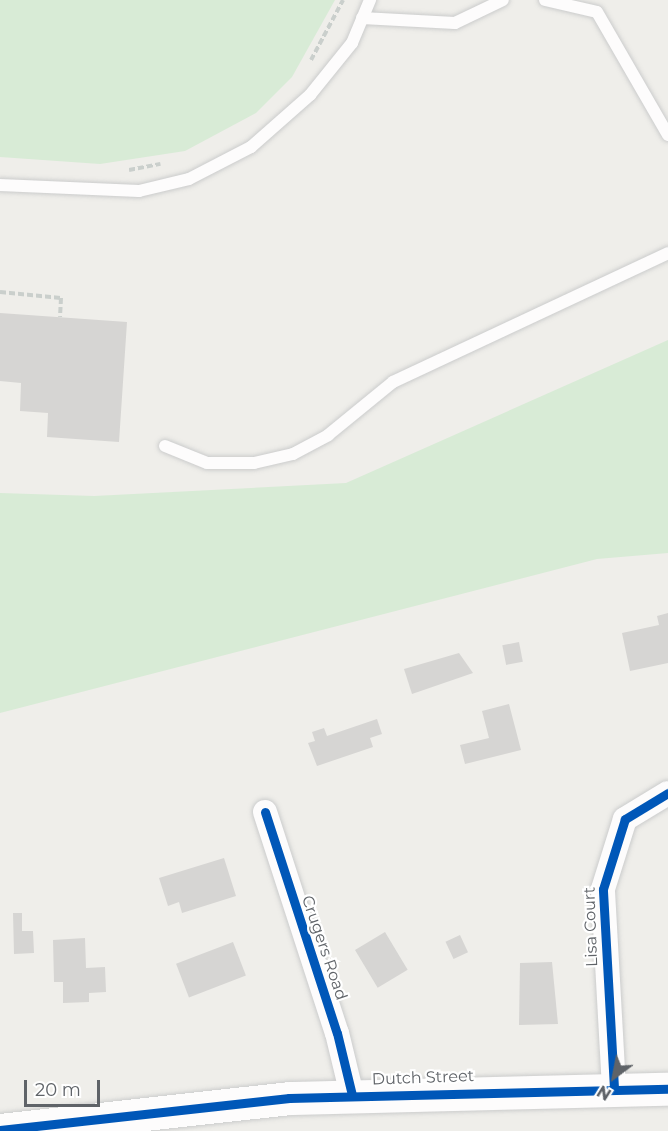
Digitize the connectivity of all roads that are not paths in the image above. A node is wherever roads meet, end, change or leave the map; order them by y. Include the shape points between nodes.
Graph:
1 (370, 0) edge
2 (503, 0) edge
3 (545, 0) edge
4 (362, 18) junction
5 (668, 135) edge
6 (0, 185) edge
7 (668, 253) edge
8 (165, 446) dead end
9 (668, 793) edge
10 (265, 812) dead end
11 (614, 1088) junction
12 (668, 1089) edge
13 (352, 1095) junction
14 (0, 1131) edge

1 - 4 lane
2 - 4 lane via 455,23
3 - 5 lane via 597,12
4 - 6 lane via 352,43 310,95 251,147 189,179 139,191
7 - 8 lane via 393,382 328,435 293,454 254,464 207,463
9 - 11 street, Lisa Court via 625,819 603,889
10 - 13 street, Crugers Road via 337,1033
11 - 12 street, Dutch Street
11 - 13 street, Dutch Street
13 - 14 street, Dutch Street

